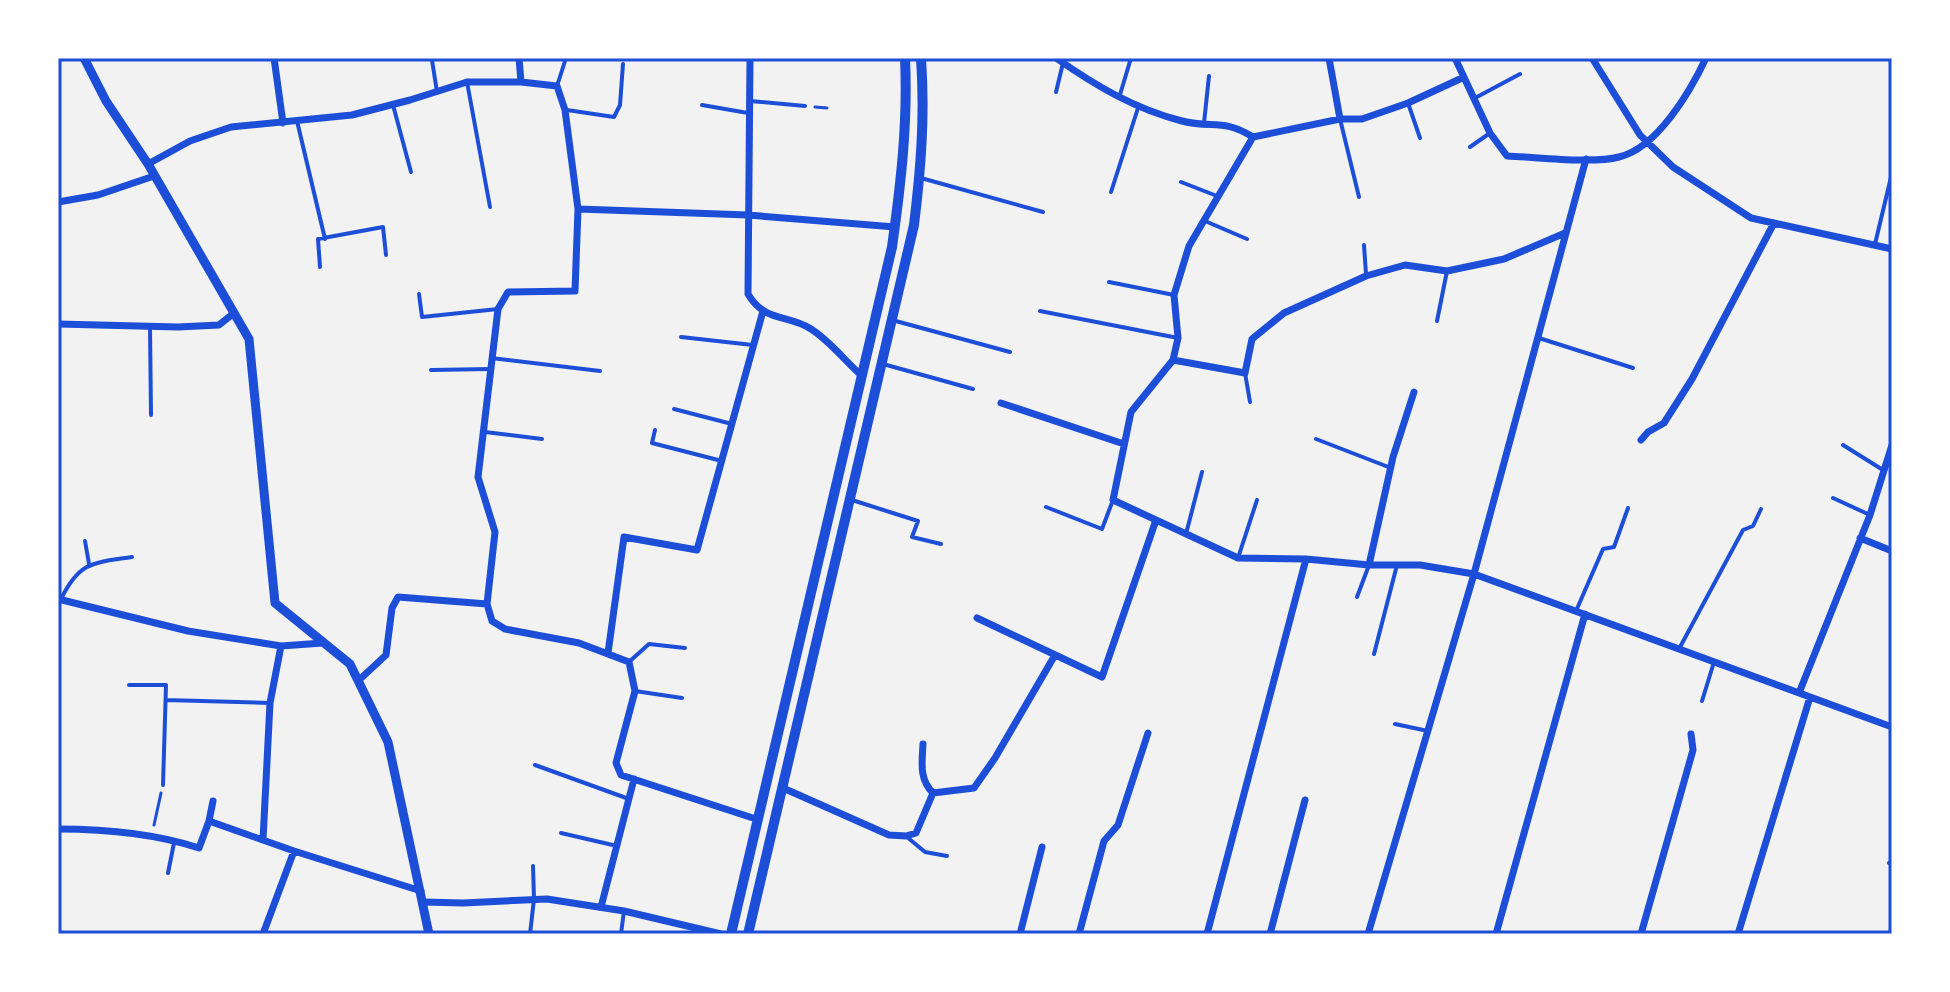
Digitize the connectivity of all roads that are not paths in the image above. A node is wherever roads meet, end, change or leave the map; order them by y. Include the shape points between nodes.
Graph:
1 (274, 58) edge
2 (519, 58) edge
3 (566, 58) edge
4 (750, 58) edge
5 (905, 58) edge
6 (921, 58) edge
7 (1131, 58) edge
8 (1329, 58) edge
9 (1455, 58) edge
10 (1592, 58) edge
11 (1706, 58) edge
12 (88, 59) edge
13 (432, 60) edge
14 (1060, 61) edge
15 (623, 64) dead end
16 (1520, 74) dead end
17 (1209, 76) dead end
18 (1462, 78) junction
19 (467, 82) junction
20 (521, 82) junction
21 (557, 86) junction
22 (437, 92) junction
23 (1056, 92) dead end
24 (1119, 98) junction
25 (1473, 99) junction
26 (750, 101) junction
27 (1408, 103) junction
28 (393, 105) junction
29 (702, 105) dead end
30 (805, 106) dead end
31 (1138, 108) junction
32 (565, 110) junction
33 (750, 113) junction
34 (1340, 119) junction
35 (297, 121) junction
36 (283, 123) junction
37 (1204, 123) junction
38 (1490, 133) junction
39 (1253, 137) junction
40 (1420, 138) dead end
41 (1649, 144) junction
42 (1470, 147) dead end
43 (1586, 159) junction
44 (148, 164) junction
45 (411, 172) dead end
46 (1892, 173) edge
47 (154, 176) junction
48 (921, 178) junction
49 (1181, 182) dead end
50 (1111, 192) dead end
51 (1220, 197) junction
52 (1359, 197) dead end
53 (58, 202) edge
54 (490, 207) dead end
55 (578, 209) junction
56 (1043, 212) dead end
57 (748, 215) junction
58 (1205, 221) junction
59 (1774, 223) junction
60 (895, 227) junction
61 (1565, 233) junction
62 (325, 239) junction
63 (1247, 239) dead end
64 (1875, 244) junction
65 (1364, 245) dead end
66 (1892, 249) edge
67 (386, 255) dead end
68 (320, 267) dead end
69 (1447, 271) junction
70 (1366, 276) junction
71 (1109, 282) dead end
72 (419, 294) dead end
73 (1174, 295) junction
74 (498, 309) junction
75 (763, 311) junction
76 (1040, 311) dead end
77 (234, 313) junction
78 (892, 320) junction
79 (1437, 321) dead end
80 (58, 324) edge
81 (150, 327) junction
82 (681, 337) dead end
83 (1537, 337) junction
84 (1178, 338) junction
85 (753, 345) junction
86 (1010, 352) dead end
87 (491, 358) junction
88 (1173, 360) junction
89 (882, 364) junction
90 (1633, 368) dead end
91 (490, 369) junction
92 (431, 370) dead end
93 (600, 371) dead end
94 (1245, 373) junction
95 (862, 376) junction
96 (878, 382) junction
97 (973, 389) dead end
98 (1414, 392) dead end
99 (1250, 402) dead end
100 (1001, 403) dead end
101 (674, 409) dead end
102 (151, 415) dead end
103 (732, 424) junction
104 (655, 430) dead end
105 (484, 432) junction
106 (542, 439) dead end
107 (1316, 439) dead end
108 (1641, 440) dead end
109 (1124, 444) junction
110 (1843, 445) dead end
111 (1892, 445) edge
112 (722, 461) junction
113 (1391, 468) junction
114 (1883, 470) junction
115 (1202, 472) dead end
116 (1833, 498) dead end
117 (850, 500) junction
118 (1113, 500) junction
119 (1257, 500) dead end
120 (1046, 507) dead end
121 (1628, 508) dead end
122 (1761, 509) dead end
123 (1870, 515) junction
124 (1156, 520) junction
125 (1186, 534) junction
126 (1860, 538) junction
127 (85, 541) dead end
128 (941, 544) dead end
129 (1892, 551) edge
130 (132, 557) dead end
131 (1238, 558) junction
132 (1306, 559) junction
133 (89, 564) junction
134 (1369, 565) junction
135 (1397, 565) junction
136 (1474, 574) junction
137 (1357, 597) dead end
138 (59, 599) edge
139 (487, 604) junction
140 (1576, 611) junction
141 (1585, 614) junction
142 (977, 618) dead end
143 (323, 643) junction
144 (281, 646) junction
145 (685, 648) dead end
146 (1679, 649) junction
147 (608, 653) junction
148 (1374, 654) dead end
149 (1055, 655) junction
150 (629, 662) junction
151 (1714, 662) junction
152 (358, 681) junction
153 (129, 685) dead end
154 (635, 691) junction
155 (1799, 693) junction
156 (1810, 697) junction
157 (682, 698) dead end
158 (166, 700) junction
159 (1702, 701) dead end
160 (270, 703) junction
161 (1395, 724) dead end
162 (1892, 727) edge
163 (1428, 731) junction
164 (1148, 733) dead end
165 (1691, 734) dead end
166 (923, 744) dead end
167 (535, 765) dead end
168 (634, 779) junction
169 (163, 785) road end
170 (783, 788) junction
171 (933, 793) junction
172 (629, 799) junction
173 (1305, 800) dead end
174 (213, 801) dead end
175 (756, 819) junction
176 (209, 821) junction
177 (58, 829) edge
178 (561, 833) dead end
179 (906, 836) junction
180 (175, 840) junction
181 (263, 840) junction
182 (617, 846) junction
183 (1042, 847) dead end
184 (294, 851) junction
185 (947, 856) dead end
186 (533, 866) dead end
187 (168, 873) dead end
188 (421, 891) junction
189 (534, 899) junction
190 (424, 902) junction
191 (601, 907) junction
192 (624, 911) junction
193 (263, 934) edge
194 (429, 934) edge
195 (530, 934) edge
196 (621, 934) edge
197 (721, 934) edge
198 (731, 934) edge
199 (748, 934) edge
200 (1020, 934) edge
201 (1079, 934) edge
202 (1207, 934) edge
203 (1270, 934) edge
204 (1368, 934) edge
205 (1496, 934) edge
206 (1641, 934) edge
207 (1738, 934) edge

1 - 36 street
2 - 20 street
3 - 21 lane
4 - 26 street
5 - 60 main road via 904,164
6 - 48 main road
7 - 24 lane
8 - 34 street
9 - 18 street
10 - 41 street
11 - 41 street
12 - 44 street via 106,101
13 - 22 lane
14 - 23 lane
14 - 24 street
15 - 32 lane via 614,117
16 - 25 lane
17 - 37 lane
18 - 25 street
18 - 27 street
19 - 20 street
19 - 22 street
19 - 54 lane
20 - 21 street
21 - 32 street
22 - 28 street
24 - 31 street
25 - 38 street
26 - 30 lane
26 - 33 street
27 - 34 street via 1362,119
27 - 40 lane
28 - 35 street
28 - 45 lane
29 - 33 lane
31 - 37 street
31 - 50 lane
32 - 55 street
33 - 57 street
34 - 39 street
34 - 52 lane
35 - 36 street
35 - 62 lane
36 - 44 street via 231,127
37 - 39 street via 1235,126
38 - 42 lane
38 - 43 street via 1507,156
39 - 51 street
41 - 43 street via 1619,157
41 - 59 street via 1673,167 1751,218
43 - 61 street
44 - 47 street
46 - 64 lane
47 - 53 street
47 - 77 street
48 - 56 lane
48 - 78 main road
49 - 51 lane
51 - 58 street
55 - 57 street
55 - 74 street via 575,291 508,292
57 - 60 street
57 - 75 street via 748,294
58 - 63 lane
58 - 73 street via 1189,246
59 - 64 street
59 - 108 street via 1692,379 1664,423
60 - 95 main road
61 - 69 street via 1504,259
61 - 83 street
62 - 67 lane via 383,227
62 - 68 lane via 318,239
64 - 66 street
65 - 70 lane
69 - 70 street via 1405,265
69 - 79 lane
70 - 94 street via 1284,313 1252,339
71 - 73 lane
72 - 74 lane via 422,317
73 - 84 street
74 - 87 street
75 - 85 street
75 - 95 street via 810,328
76 - 84 lane
77 - 81 street via 219,325
77 - 143 street via 249,339 275,603
78 - 86 lane
78 - 89 main road
80 - 81 street
81 - 102 lane
82 - 85 lane
83 - 90 lane
83 - 136 street
84 - 88 street
85 - 103 street
87 - 91 street
87 - 93 lane
88 - 94 street
88 - 109 street via 1131,412
89 - 96 main road
89 - 97 lane
91 - 92 lane
91 - 105 street
94 - 99 lane
95 - 96 main road
95 - 175 main road
96 - 117 main road
98 - 113 street
100 - 109 street
101 - 103 lane
103 - 112 street
104 - 112 lane via 652,443
105 - 106 lane
105 - 139 street via 478,477 495,532
107 - 113 lane
109 - 118 street
110 - 114 lane
111 - 114 street
112 - 147 street via 697,550 624,537
113 - 134 street
114 - 123 street
115 - 125 lane
116 - 123 lane
117 - 128 lane via 918,521 912,537
117 - 170 main road
118 - 120 lane via 1102,529
118 - 124 street
119 - 131 lane
121 - 140 lane via 1614,547 1603,549
122 - 146 lane via 1753,526 1743,530
123 - 126 street
124 - 125 street
124 - 149 street via 1102,677
125 - 131 street
126 - 129 street
126 - 155 street
127 - 133 lane
130 - 133 lane
131 - 132 street
132 - 134 street
132 - 202 street
133 - 138 lane
134 - 135 street
134 - 137 lane
135 - 136 street
135 - 148 lane
136 - 140 street
136 - 163 street
138 - 144 street via 188,631
139 - 147 street via 492,621 505,629
139 - 152 street via 398,597 386,655
140 - 141 street
141 - 146 street
141 - 205 street
142 - 149 street
143 - 144 street
143 - 152 street via 350,664
144 - 160 street
145 - 150 lane via 649,644
146 - 151 street
147 - 150 street
149 - 171 street via 974,788
150 - 154 street
151 - 155 street
151 - 159 lane
152 - 188 street via 388,742
153 - 158 lane via 166,685
154 - 157 lane
154 - 168 street via 616,763 621,775
155 - 156 street
156 - 162 street
156 - 207 street
158 - 160 lane
158 - 169 lane
160 - 181 street
161 - 163 lane
163 - 204 street
164 - 201 street via 1118,825 1104,841
165 - 206 street via 1693,750
166 - 171 street via 921,771
167 - 172 lane
168 - 172 street
168 - 175 street
170 - 179 street via 889,835
170 - 199 main road
171 - 179 street via 916,833
172 - 182 street
173 - 203 street
174 - 176 street
175 - 198 main road
176 - 180 street via 199,848
176 - 181 street
177 - 180 street via 124,831
178 - 182 lane
179 - 185 lane via 925,852
180 - 187 lane
181 - 184 street
182 - 191 street
183 - 200 street
184 - 188 street
184 - 193 street
186 - 189 lane
188 - 190 street
189 - 190 street
189 - 191 street
189 - 195 lane
190 - 194 street
191 - 192 street
192 - 196 lane
192 - 197 street

